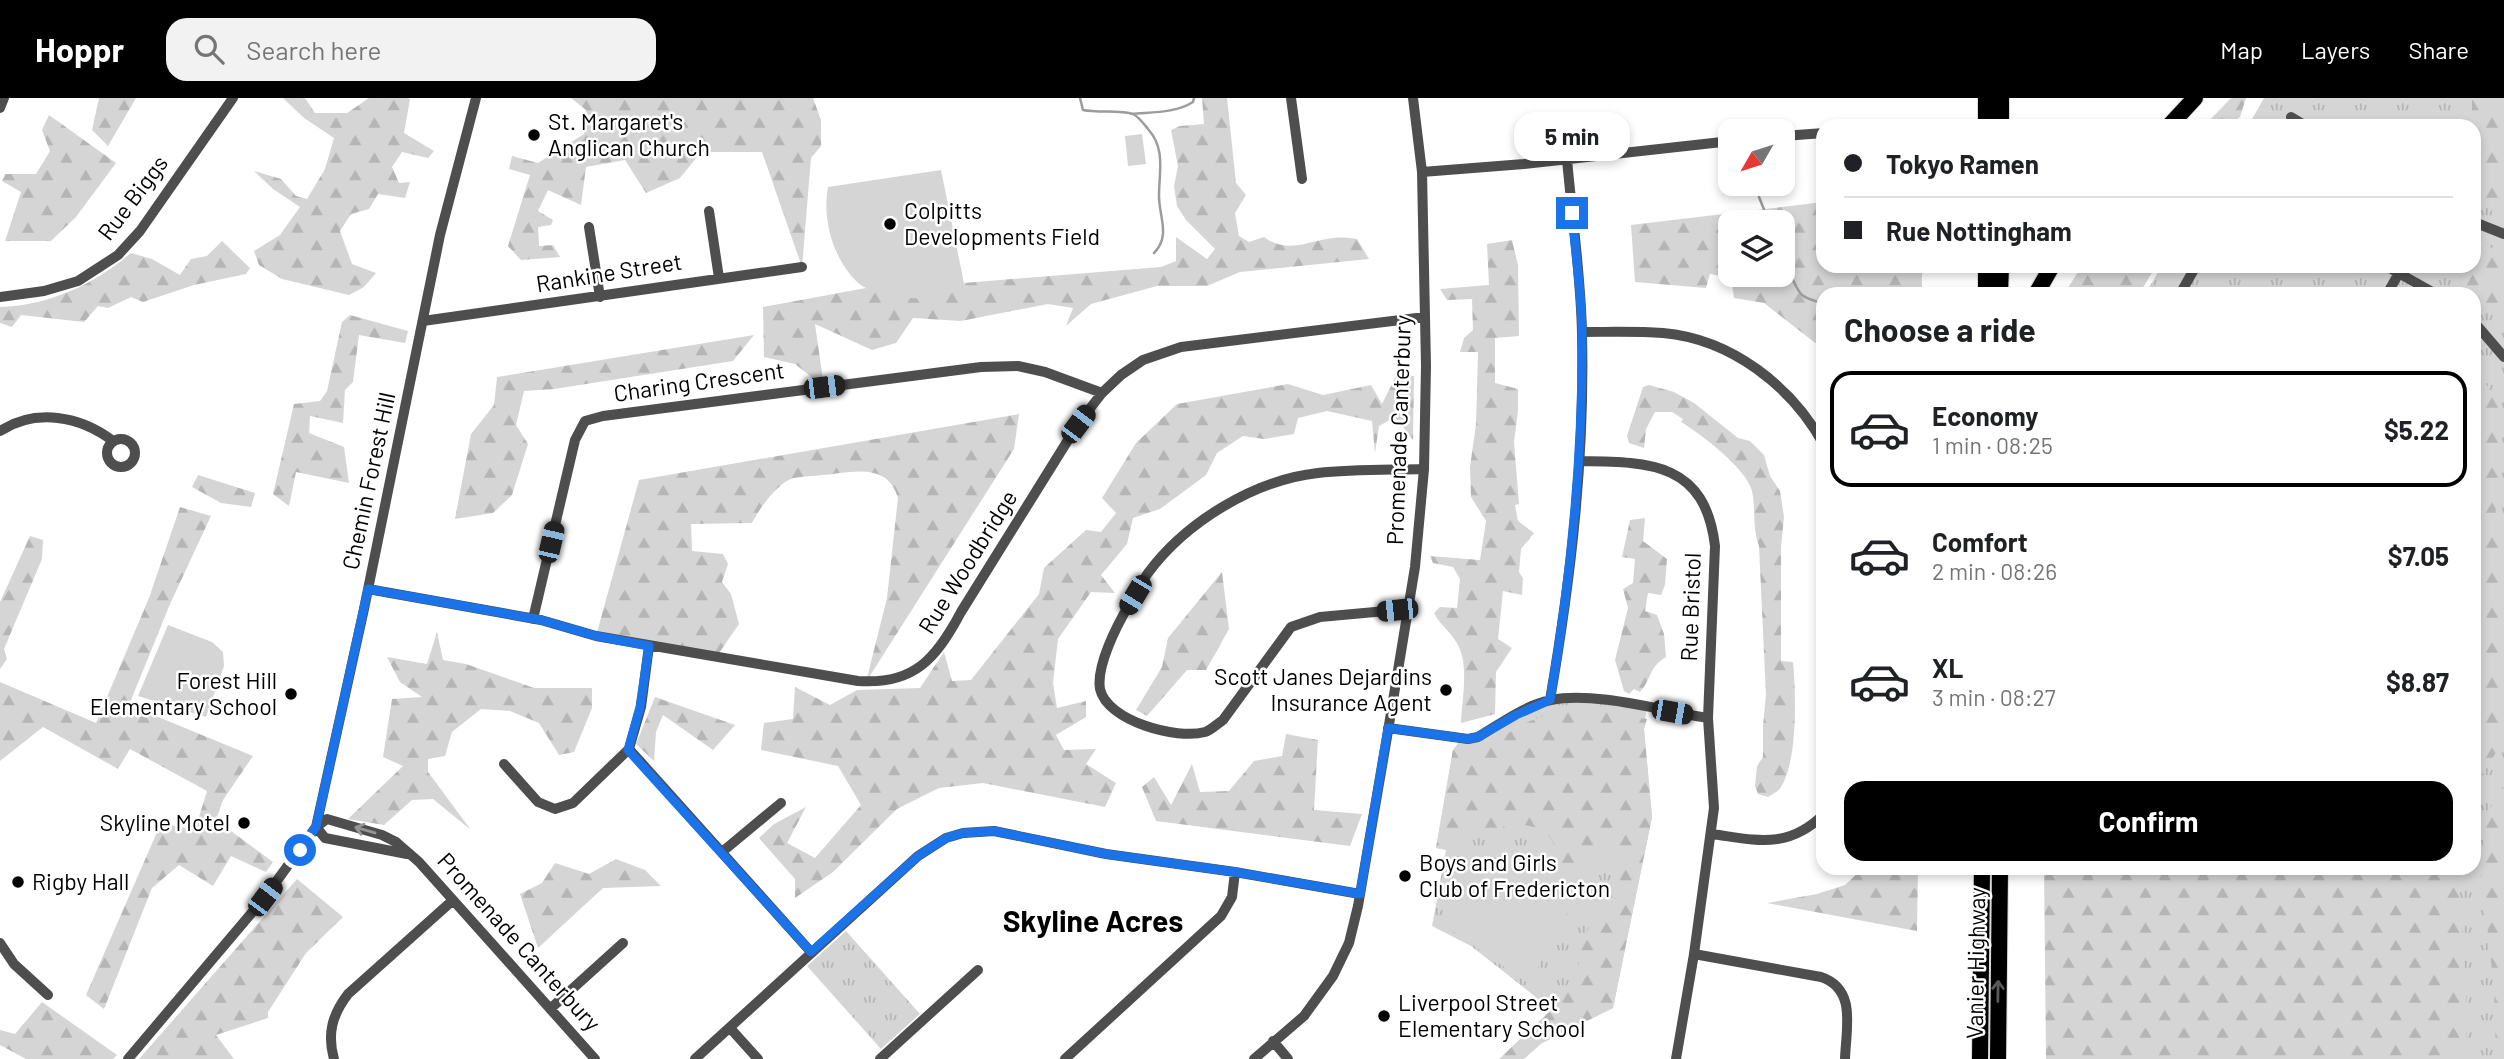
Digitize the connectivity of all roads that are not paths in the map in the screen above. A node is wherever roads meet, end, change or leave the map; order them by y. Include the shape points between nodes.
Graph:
1 (4, 98) edge
2 (233, 98) edge
3 (476, 98) edge
4 (1291, 98) edge
5 (1413, 98) edge
6 (1986, 98) edge
7 (2001, 98) edge
8 (2195, 98) edge
9 (0, 108) edge
10 (2291, 117) dead end
11 (1986, 119) edge
12 (2001, 119) edge
13 (2176, 119) edge
14 (2294, 119) edge
15 (1816, 134) edge
16 (1796, 135) edge
17 (1718, 142) edge
18 (1567, 159) junction
19 (1422, 172) junction
20 (1302, 179) dead end
21 (709, 211) dead end
22 (2481, 225) edge
23 (589, 227) dead end
24 (2504, 234) edge
25 (802, 267) dead end
26 (2399, 273) joint
27 (719, 278) junction
28 (2391, 287) edge
29 (2422, 287) edge
30 (0, 297) edge
31 (600, 297) junction
32 (1425, 317) junction
33 (423, 321) junction
34 (2481, 330) edge
35 (1582, 332) junction
36 (2504, 357) edge
37 (1102, 393) junction
38 (0, 431) edge
39 (1816, 434) edge
40 (113, 441) dead end
41 (1580, 461) junction
42 (1424, 469) junction
43 (368, 589) junction
44 (1408, 609) junction
45 (533, 619) junction
46 (649, 646) junction
47 (1550, 700) junction
48 (1708, 718) junction
49 (1388, 728) junction
50 (628, 750) junction
51 (504, 764) dead end
52 (781, 803) dead end
53 (1816, 821) edge
54 (316, 827) junction
55 (1712, 834) junction
56 (722, 852) junction
57 (410, 855) junction
58 (1235, 872) junction
59 (1982, 875) edge
60 (2000, 875) edge
61 (1360, 894) junction
62 (452, 901) junction
63 (0, 943) edge
64 (623, 943) dead end
65 (811, 952) junction
66 (1694, 954) junction
67 (978, 970) dead end
68 (48, 995) dead end
69 (550, 1009) junction
70 (730, 1028) junction
71 (1273, 1041) junction
72 (128, 1059) edge
73 (334, 1059) edge
74 (595, 1059) edge
75 (695, 1059) edge
76 (758, 1059) edge
77 (880, 1059) edge
78 (1065, 1059) edge
79 (1254, 1059) edge
80 (1287, 1059) edge
81 (1676, 1059) edge
82 (1845, 1059) edge
83 (1980, 1059) edge
84 (1998, 1059) edge

1 - 9 street
2 - 30 street, Rue Biggs via 140,231 118,255 78,281
3 - 33 street, Chemin Forest Hill
4 - 20 street
5 - 19 street, Promenade Canterbury
6 - 11 highway
7 - 12 highway
8 - 13 highway
10 - 14 street
15 - 16 street
17 - 18 street
18 - 19 street
18 - 35 street
19 - 32 street, Promenade Canterbury
21 - 27 street
22 - 24 street
23 - 31 street
25 - 27 street, Rankine Street
26 - 28 street
26 - 29 street
27 - 31 street, Rankine Street
31 - 33 street, Rankine Street
32 - 37 street, Rue Woodbridge via 1181,347 1143,359
32 - 42 street, Promenade Canterbury
33 - 43 street, Chemin Forest Hill
34 - 36 street
35 - 39 street via 1663,333 1726,351 1788,394
35 - 41 street
37 - 45 street, Charing Crescent via 1045,372 1017,366 981,367 585,421 575,440
37 - 46 street, Rue Woodbridge via 1078,424 944,643 919,668 880,683
38 - 40 street via 29,417 55,416
41 - 47 street via 1566,607
41 - 48 street, Rue Bristol via 1636,463 1669,471 1695,491 1711,518 1715,546
42 - 44 street, Promenade Canterbury
42 - 44 street via 1317,473 1262,488 1214,510 1148,573 1111,642 1100,675 1101,691 1109,707 1123,717 1176,733 1208,731 1223,720 1292,627 1320,617
43 - 45 street, Rue Woodbridge
43 - 54 street, Chemin Forest Hill
44 - 49 street, Promenade Canterbury
45 - 46 street, Rue Woodbridge
46 - 50 street
47 - 48 street via 1582,697
47 - 49 street via 1468,739
48 - 55 street, Rue Bristol
49 - 61 street, Promenade Canterbury
50 - 51 street via 573,803 555,809 538,802
50 - 56 street
52 - 56 street
53 - 55 street via 1781,840
54 - 57 street via 325,838
57 -> 54 street, Promenade Canterbury via 396,842 367,830 327,819
54 - 72 street, Chemin Forest Hill via 265,897
55 - 66 street, Rue Bristol
56 - 65 street
57 - 62 street, Promenade Canterbury
58 - 61 street
58 - 65 street via 1106,854 994,831 963,833 918,856
58 - 78 street via 1231,897 1221,916
59 - 83 highway, Vanier Highway
84 -> 60 highway, Vanier Highway
61 - 71 street, Promenade Canterbury via 1349,943 1333,976 1304,1016
62 - 69 street, Promenade Canterbury
62 - 73 street via 348,994 330,1032
63 - 68 street via 14,964
64 - 69 street
65 - 70 street
66 - 81 street, Rue Bristol
66 - 82 street via 1834,981 1846,1003
67 - 77 street
69 - 74 street, Promenade Canterbury
70 - 75 street
70 - 76 street
71 - 79 street, Promenade Canterbury
71 - 80 street

